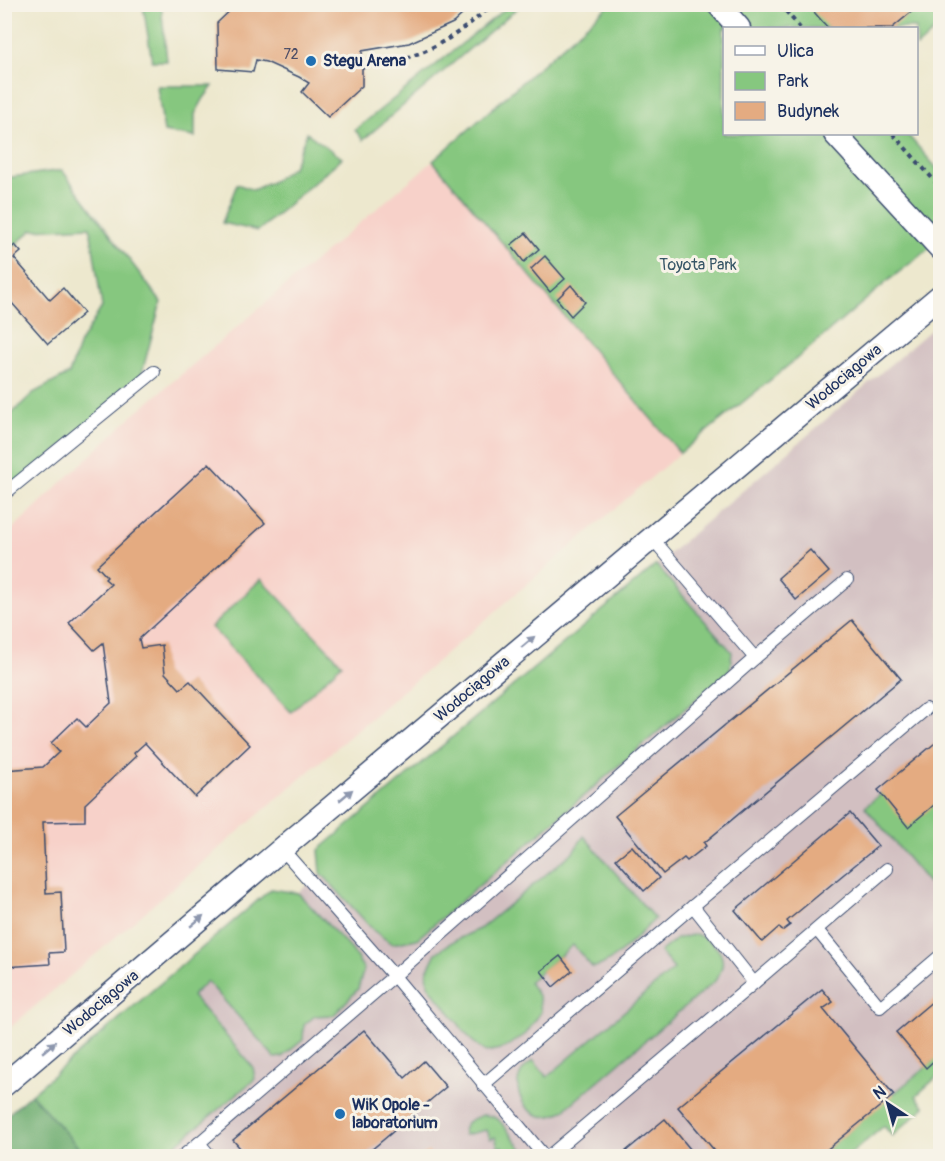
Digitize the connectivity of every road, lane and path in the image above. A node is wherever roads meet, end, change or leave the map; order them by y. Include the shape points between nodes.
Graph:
1 (226, 4) edge
2 (493, 4) edge
3 (718, 4) edge
4 (780, 4) edge
5 (231, 10) dead end
6 (739, 27) edge
7 (799, 27) edge
8 (362, 67) dead end
9 (836, 135) edge
10 (894, 135) edge
11 (940, 187) edge
12 (940, 248) edge
13 (940, 296) edge
14 (154, 372) dead end
15 (4, 494) edge
16 (652, 538) junction
17 (848, 580) dead end
18 (755, 658) junction
19 (926, 709) dead end
20 (282, 849) junction
21 (887, 869) dead end
22 (693, 906) junction
23 (817, 930) junction
24 (940, 956) edge
25 (393, 976) junction
26 (754, 983) junction
27 (4, 1085) edge
28 (483, 1085) junction
29 (199, 1143) junction
30 (183, 1156) edge
31 (210, 1156) edge
32 (544, 1156) edge

1 - 5 path
2 - 8 path via 454,36 417,54
3 - 6 street
4 - 7 path
9 - 12 street
10 - 11 path
13 - 16 street, Wodociągowa
14 - 15 lane
16 - 18 lane
20 -> 16 street, Wodociągowa
17 - 18 lane
18 - 25 lane
19 - 22 lane
20 - 25 lane
27 -> 20 street, Wodociągowa
21 - 23 lane
22 - 26 lane
22 - 28 lane
23 - 24 lane via 880,1007
23 - 26 lane
25 - 28 lane
25 - 29 lane
26 - 32 lane
28 - 32 lane
29 - 30 lane
29 - 31 lane

